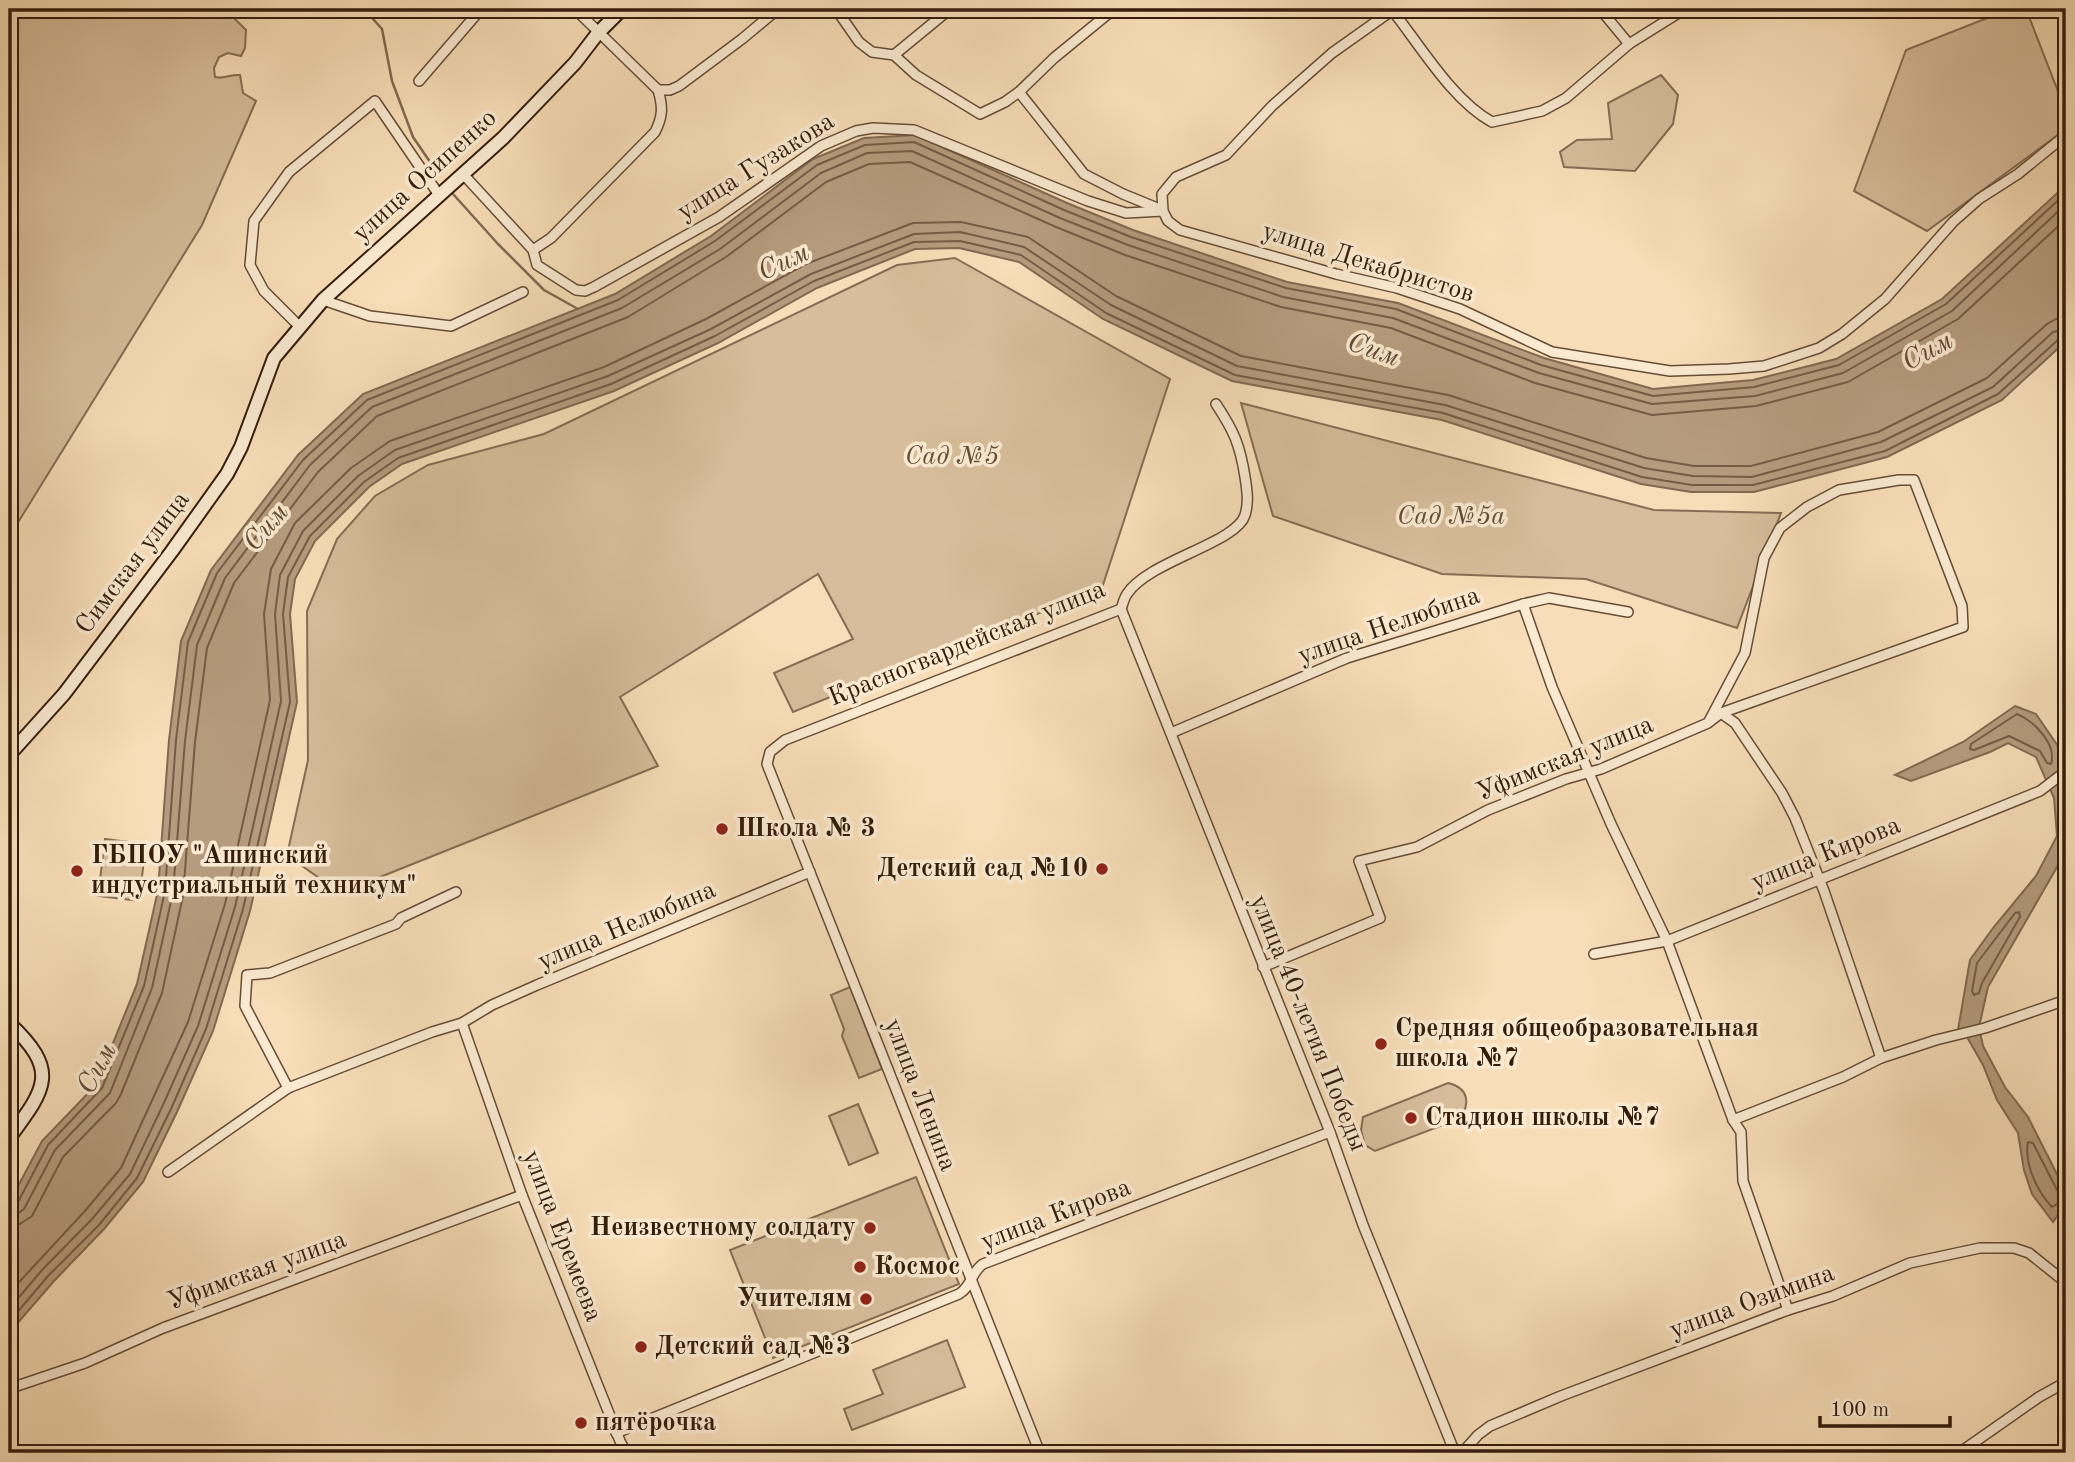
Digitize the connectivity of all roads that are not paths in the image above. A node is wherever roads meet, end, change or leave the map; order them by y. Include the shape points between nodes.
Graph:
1 (481, 9) edge
2 (575, 9) edge
3 (622, 9) edge
4 (778, 9) edge
5 (836, 9) edge
6 (950, 9) edge
7 (1114, 9) edge
8 (1373, 9) edge
9 (1393, 9) edge
10 (1600, 9) edge
11 (1685, 9) edge
12 (1380, 20) junction
13 (598, 33) junction
14 (1629, 44) junction
15 (894, 55) junction
16 (419, 81) dead end
17 (658, 90) junction
18 (1019, 92) junction
19 (2066, 135) edge
20 (463, 174) junction
21 (439, 195) junction
22 (1163, 211) junction
23 (533, 250) junction
24 (523, 292) dead end
25 (323, 300) junction
26 (300, 327) junction
27 (264, 380) joint
28 (1216, 404) dead end
29 (1523, 604) junction
30 (1121, 609) junction
31 (1628, 612) dead end
32 (1721, 713) junction
33 (1708, 723) junction
34 (1171, 733) junction
35 (770, 752) joint
36 (9, 755) edge
37 (2066, 771) edge
38 (1590, 773) junction
39 (810, 872) junction
40 (1818, 879) junction
41 (456, 892) dead end
42 (1667, 941) junction
43 (1594, 954) dead end
44 (1263, 967) junction
45 (2066, 1000) edge
46 (9, 1023) edge
47 (463, 1027) junction
48 (1881, 1058) junction
49 (288, 1088) junction
50 (1733, 1120) junction
51 (1330, 1132) junction
52 (9, 1138) edge
53 (168, 1172) dead end
54 (522, 1195) junction
55 (971, 1282) junction
56 (2066, 1282) edge
57 (1788, 1310) junction
58 (2066, 1382) edge
59 (9, 1392) edge
60 (616, 1433) junction
61 (626, 1453) edge
62 (1040, 1453) edge
63 (1455, 1453) edge
64 (1462, 1453) edge
65 (1959, 1453) edge

1 - 16 street
2 - 13 street
3 - 13 main road, улица Осипенко
4 - 17 street via 679,86
5 - 15 street via 859,42 872,52
6 - 15 street
7 - 18 street
8 - 12 street
9 - 12 street
9 - 14 street via 1462,98 1492,122 1542,111 1566,98
10 - 14 street
11 - 14 street
12 - 22 street via 1332,53 1226,155 1176,177 1162,194
13 - 17 street
13 - 20 main road, улица Осипенко via 521,120
15 - 18 street via 916,75 980,114
17 - 23 street via 663,105 655,132 551,238
18 - 22 street, улица Декабристов via 1084,174
19 - 22 street, улица Декабристов via 1953,222 1885,299 1842,334 1819,348 1764,366 1729,369 1670,371 1552,352 1460,309 1397,288 1180,230
20 - 21 main road, улица Осипенко
20 - 23 street, улица Гузакова
21 - 25 main road, улица Осипенко
21 - 26 street via 375,101 289,172 254,221 250,265 264,290
22 - 23 street, улица Гузакова via 1126,213 914,130 873,128 821,146 719,217 585,291 557,280 537,265
24 - 25 street via 451,326 370,316
25 - 26 main road, улица Осипенко
26 - 27 main road, улица Осипенко via 274,358
27 - 36 main road, Симская улица via 227,474 64,694
28 - 30 street, Красногвардейская улица via 1234,431 1243,463 1248,497 1245,517 1226,536 1176,558 1145,579 1128,593
29 - 31 street, улица Нелюбина via 1549,598
29 - 34 street, улица Нелюбина via 1347,658
29 - 38 street via 1552,687
30 - 34 street, улица 40-летия Победы
30 - 35 street, Красногвардейская улица via 785,740
32 - 33 street, Уфимская улица
32 - 33 street, Уфимская улица via 1963,627 1962,606 1914,481 1839,490 1780,528 1764,558 1745,653
32 - 40 street via 1735,723 1782,793
33 - 38 street, Уфимская улица
34 - 44 street, улица 40-летия Победы
35 - 39 street, улица Ленина via 767,764
37 - 40 street, улица Кирова via 2040,791
38 - 42 street
38 - 44 street, Уфимская улица via 1488,810 1417,847 1359,861 1380,918
39 - 47 street, улица Нелюбина via 492,1005
39 - 55 street, улица Ленина
40 - 42 street, улица Кирова
40 - 48 street
41 - 49 street via 396,924 271,973 247,975 245,1006
42 - 43 street, улица Кирова
42 - 50 street
44 - 51 street, улица 40-летия Победы
45 - 48 street
46 - 52 main road via 32,1046 44,1074 33,1105
47 - 49 street, улица Нелюбина via 432,1032
47 - 54 street, улица Еремеева
48 - 50 street
49 - 53 street, улица Нелюбина
50 - 57 street via 1741,1132 1743,1181
51 - 55 street, улица Кирова via 983,1264
51 - 63 street, улица 40-летия Победы
54 - 59 street, Уфимская улица via 163,1328
54 - 60 street, улица Еремеева
55 - 60 street, улица Кирова via 959,1294
55 - 62 street, улица Ленина
56 - 57 street, улица Озимина via 2029,1253 1980,1248 1910,1264
57 - 64 street, улица Озимина via 1490,1426
58 - 65 street
60 - 61 street, улица Еремеева

